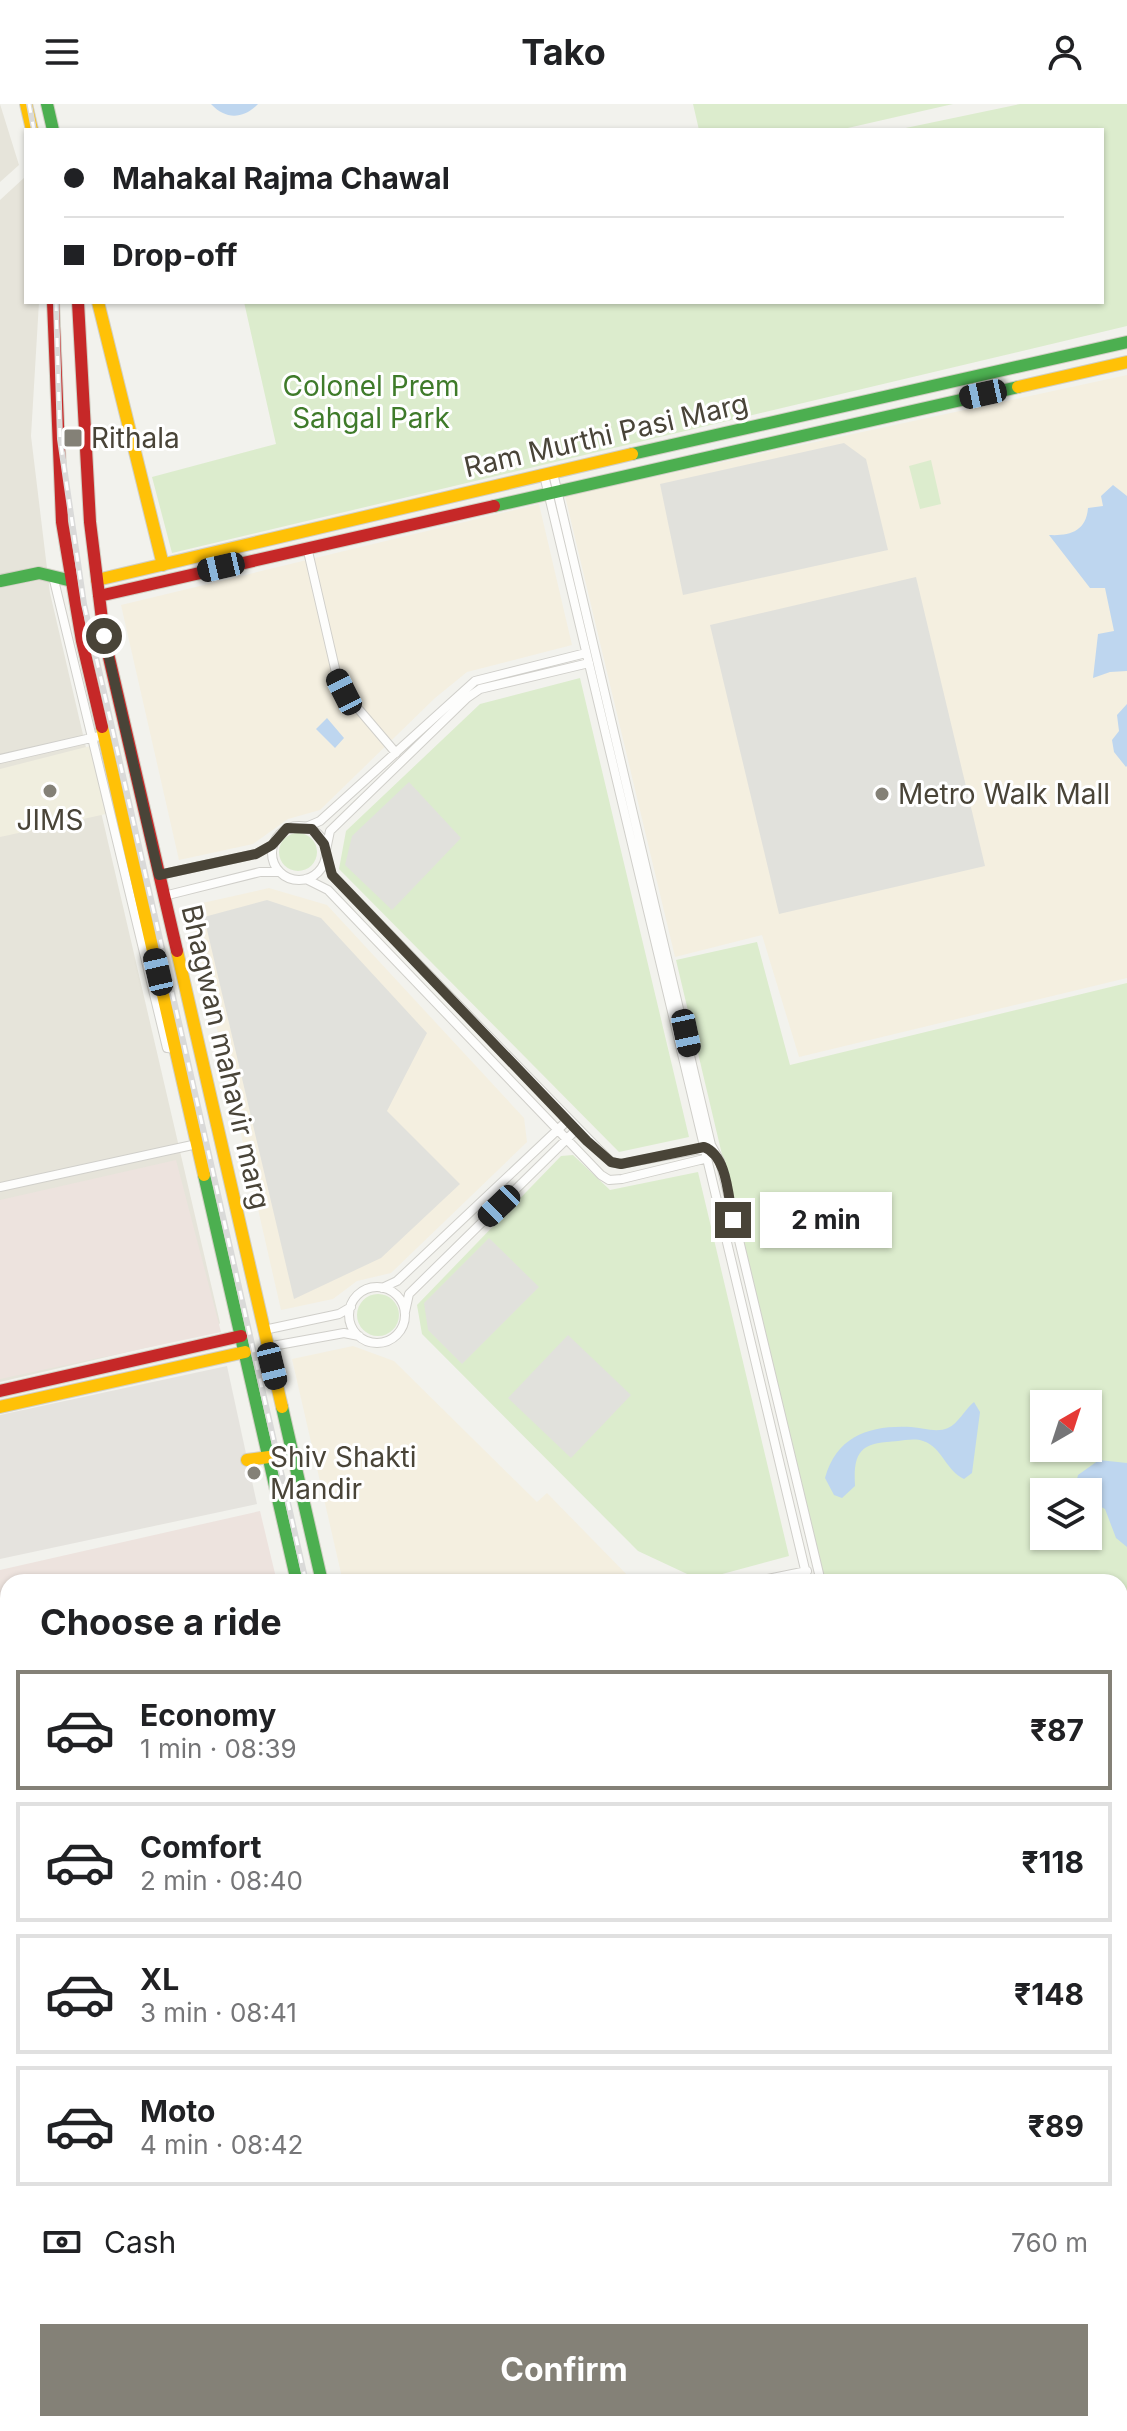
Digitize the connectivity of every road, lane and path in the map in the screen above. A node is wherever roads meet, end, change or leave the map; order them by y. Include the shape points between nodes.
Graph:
1 (26, 104) edge
2 (47, 104) edge
3 (32, 128) edge
4 (53, 128) edge
5 (53, 304) edge
6 (78, 304) edge
7 (98, 304) edge
8 (1127, 342) edge
9 (1127, 362) edge
10 (548, 474) junction
11 (552, 492) junction
12 (307, 547) junction
13 (163, 565) junction
14 (53, 576) junction
15 (97, 580) junction
16 (0, 581) edge
17 (72, 581) junction
18 (99, 596) junction
19 (586, 653) junction
20 (589, 663) junction
21 (97, 737) junction
22 (395, 752) junction
23 (0, 759) edge
24 (403, 759) junction
25 (306, 827) junction
26 (272, 845) junction
27 (326, 852) junction
28 (279, 872) junction
29 (159, 875) junction
30 (306, 879) junction
31 (164, 896) junction
32 (191, 1014) junction
33 (169, 1021) junction
34 (176, 1049) junction
35 (568, 1120) junction
36 (557, 1130) junction
37 (576, 1130) junction
38 (566, 1140) junction
39 (197, 1144) junction
40 (704, 1147) junction
41 (716, 1154) junction
42 (704, 1159) junction
43 (0, 1187) edge
44 (382, 1288) junction
45 (351, 1307) junction
46 (405, 1312) junction
47 (264, 1330) junction
48 (241, 1336) junction
49 (360, 1337) junction
50 (267, 1347) junction
51 (245, 1352) junction
52 (0, 1391) edge
53 (0, 1407) edge
54 (269, 1457) junction
55 (247, 1460) dead end
56 (818, 1569) junction
57 (805, 1571) junction
58 (295, 1574) edge
59 (320, 1574) edge
60 (791, 1574) edge
61 (806, 1574) edge
62 (819, 1574) edge

1 - 3 main road
2 - 4 main road
5 - 17 main road, Bhagwan mahavir marg via 62,522
6 - 15 main road, Bhagwan mahavir marg
7 - 13 main road
8 - 10 main road, Ram Murthi Pasi Marg
9 - 11 main road, Ram Murthi Pasi Marg
10 - 11 street
10 - 13 main road, Ram Murthi Pasi Marg
11 - 12 main road, Ram Murthi Pasi Marg
11 - 19 street
11 - 41 street
12 - 18 main road, Ram Murthi Pasi Marg
12 - 22 street via 337,677
13 - 15 main road, Ram Murthi Pasi Marg
14 - 16 main road via 39,573
14 - 17 main road
14 - 21 street
15 - 18 main road, Bhagwan mahavir marg
17 - 21 main road, Bhagwan mahavir marg
18 - 29 main road, Bhagwan mahavir marg
19 - 20 street
19 - 22 street via 475,681
20 - 24 street via 480,689
20 - 40 street
21 - 23 street
21 - 33 main road, Bhagwan mahavir marg
21 - 34 street via 167,1048
22 - 24 street
22 - 25 street via 320,821
24 - 27 street via 330,831
25 - 26 street via 287,828
25 - 27 street via 321,838
26 - 28 street
26 - 29 street via 256,854
27 - 30 street via 320,870
27 - 35 street via 332,875
28 - 30 street
28 - 31 street
29 - 31 main road, Bhagwan mahavir marg
30 - 36 street via 328,890
31 - 32 main road, Bhagwan mahavir marg
32 - 33 main road
32 - 47 main road, Bhagwan mahavir marg
33 - 34 main road, Bhagwan mahavir marg
34 - 39 main road, Bhagwan mahavir marg
35 - 36 street
35 - 37 street
36 - 38 street
36 - 44 street via 397,1281
37 - 38 street
37 - 40 street via 611,1162 621,1164
38 - 42 street via 609,1180
38 - 46 street via 409,1294
39 - 43 street
39 - 48 main road, Bhagwan mahavir marg
40 - 41 street
40 - 42 street
41 - 56 street
42 - 57 street
44 - 45 street via 364,1291
44 - 46 street via 399,1297
45 - 47 street
45 - 49 street via 351,1323
46 - 49 street via 402,1328 392,1339 375,1343
47 - 50 main road, Bhagwan mahavir marg
48 - 51 main road, Bhagwan mahavir marg
48 - 52 main road
49 - 50 street via 344,1333
50 - 59 main road, Bhagwan mahavir marg
51 - 53 main road
51 - 54 main road, Bhagwan mahavir marg
54 - 55 main road
54 - 58 main road, Bhagwan mahavir marg
56 - 57 street
56 - 62 street
57 - 60 street
57 - 61 street

